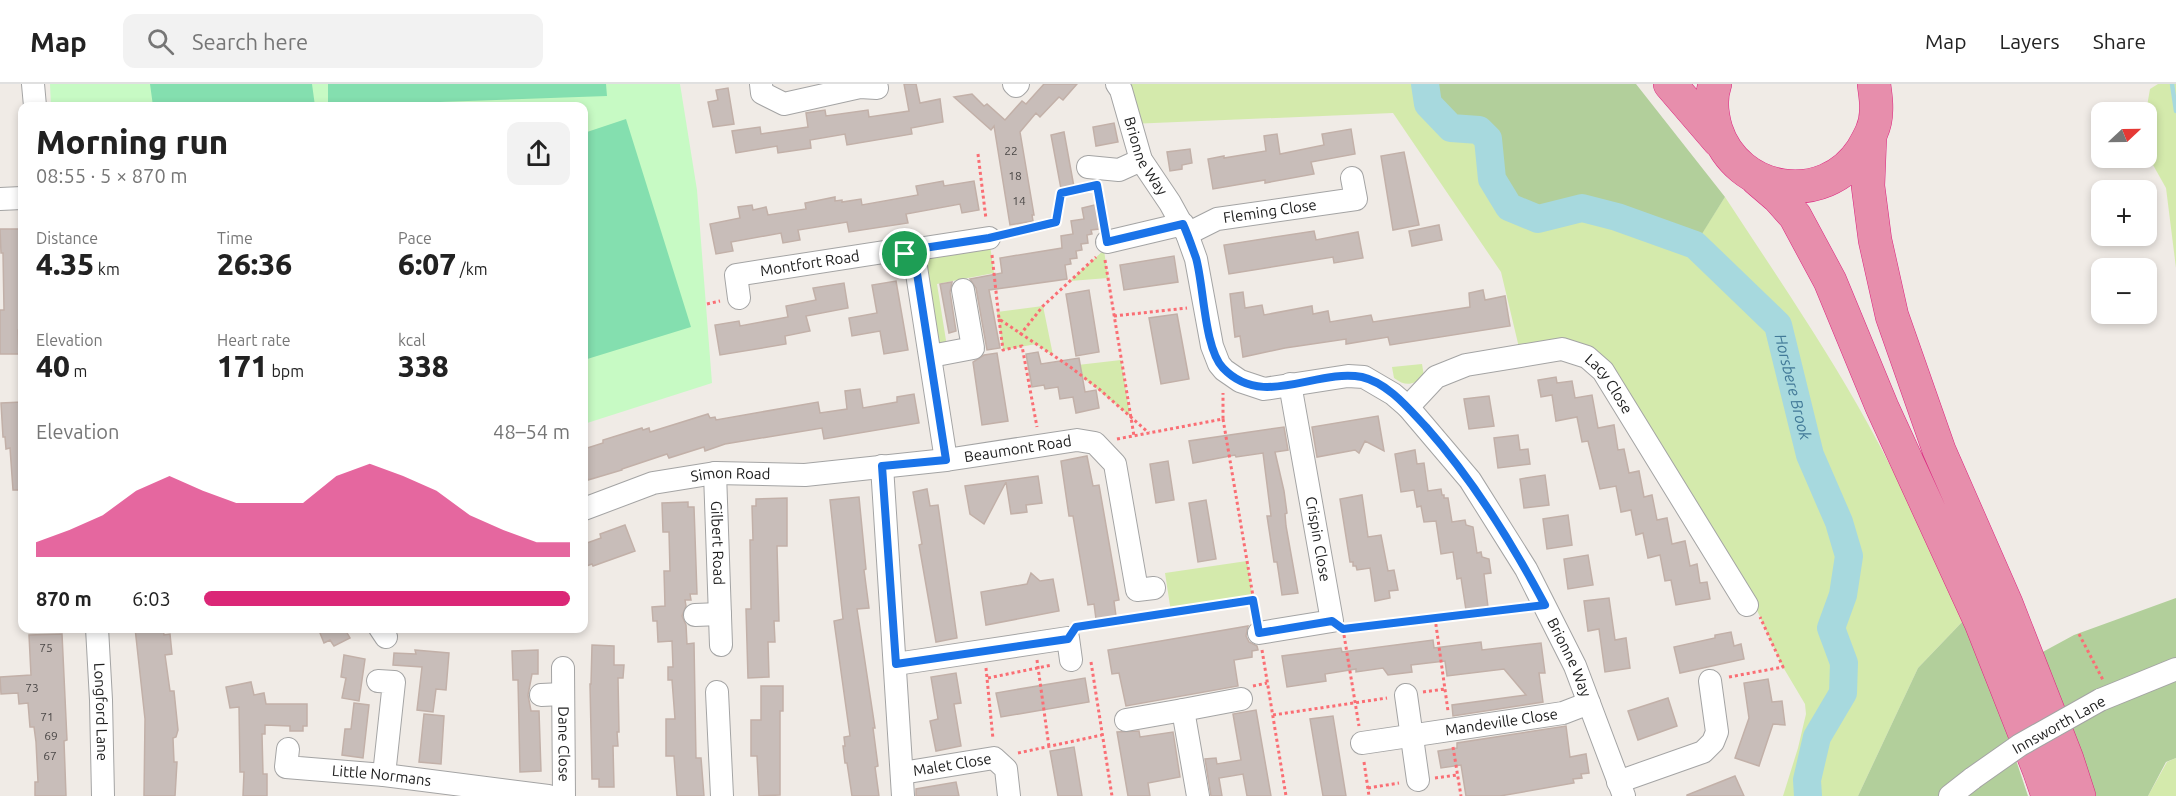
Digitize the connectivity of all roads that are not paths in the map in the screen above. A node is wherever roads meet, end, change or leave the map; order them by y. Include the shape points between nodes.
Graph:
1 (33, 84) edge
2 (761, 84) edge
3 (1117, 84) edge
4 (1670, 84) edge
5 (1715, 84) edge
6 (1874, 84) edge
7 (865, 86) edge
8 (35, 102) edge
9 (1870, 136) junction
10 (1720, 142) junction
11 (1141, 160) junction
12 (1088, 167) dead end
13 (1757, 179) junction
14 (1355, 197) dead end
15 (18, 198) edge
16 (0, 199) edge
17 (1185, 229) junction
18 (989, 238) road end
19 (1107, 242) road end
20 (905, 254) junction
21 (963, 290) dead end
22 (739, 298) dead end
23 (931, 356) junction
24 (1290, 384) junction
25 (1408, 407) junction
26 (946, 460) junction
27 (882, 466) junction
28 (715, 473) junction
29 (588, 507) edge
30 (1154, 588) dead end
31 (1747, 605) road end
32 (720, 614) junction
33 (695, 615) dead end
34 (97, 633) edge
35 (1259, 633) road end
36 (721, 645) dead end
37 (1076, 651) road end
38 (896, 664) junction
39 (563, 668) dead end
40 (2176, 669) edge
41 (378, 681) dead end
42 (1704, 692) road end
43 (541, 694) dead end
44 (563, 694) junction
45 (1406, 695) dead end
46 (1241, 699) dead end
47 (722, 703) dead end
48 (1590, 703) junction
49 (1183, 710) junction
50 (1126, 720) dead end
51 (1411, 736) junction
52 (1362, 743) road end
53 (286, 766) dead end
54 (902, 773) junction
55 (384, 775) junction
56 (1418, 780) dead end
57 (1621, 789) edge
58 (103, 796) edge
59 (548, 796) edge
60 (564, 796) edge
61 (722, 796) edge
62 (903, 796) edge
63 (1010, 796) edge
64 (1198, 796) edge
65 (1950, 796) edge
66 (2048, 796) edge
67 (2079, 796) edge

1 - 8 street
2 - 7 street via 762,93 784,104
3 - 11 street, Brionne Way
4 - 10 highway
5 - 10 highway via 1713,118
6 - 9 highway via 1876,113
9 - 13 highway via 1854,162 1833,178 1808,186 1782,186
9 - 67 highway via 1868,186 1892,316 1939,450 2006,603
10 - 13 highway via 1736,164
11 - 12 street via 1119,170
11 - 17 street, Brionne Way
13 - 66 highway via 1795,216 1830,281 1881,407 1981,623
14 - 17 street, Fleming Close via 1217,219
15 - 16 street
17 - 19 street
17 - 24 street, Brionne Way via 1196,259 1212,346 1224,370 1240,381 1264,389
18 - 20 street
20 - 22 street, Montfort Road via 884,252 736,275
20 - 23 street via 916,267
21 - 23 street via 973,348
23 - 26 street
24 - 25 street, Brionne Way via 1364,377
24 - 35 street, Crispin Close via 1332,621
25 - 31 street, Lacy Close via 1436,377 1466,365 1562,349 1587,357 1603,371 1740,578
25 - 48 street, Brionne Way via 1470,480 1504,532 1545,605
26 - 27 street, Beaumont Road
26 - 30 street, Beaumont Road via 1077,440 1095,443 1115,464 1137,590
27 - 28 street, Simon Road via 805,474
27 - 38 street
28 - 29 street, Simon Road via 653,483
28 - 32 street, Gilbert Road
32 - 33 street
32 - 36 street, Gilbert Road
34 - 58 street, Longford Lane
37 - 38 street via 1034,644
38 - 54 street
39 - 44 street, Dane Close
40 - 65 street, Innsworth Lane, bridge via 2103,691 2020,744
41 - 55 street via 394,682
42 - 57 street via 1717,732 1713,742 1703,752
43 - 44 street, Dane Close
44 - 60 street, Dane Close
45 - 51 street
46 - 49 street
47 - 61 street
48 - 51 street, Mandeville Close via 1563,712
48 - 57 street, Brionne Way
49 - 50 street
49 - 64 street
51 - 52 street, Mandeville Close
51 - 56 street
53 - 55 street, Little Normans
54 - 62 street
54 - 63 street, Malet Close via 994,758 1006,769
55 - 59 street, Little Normans

